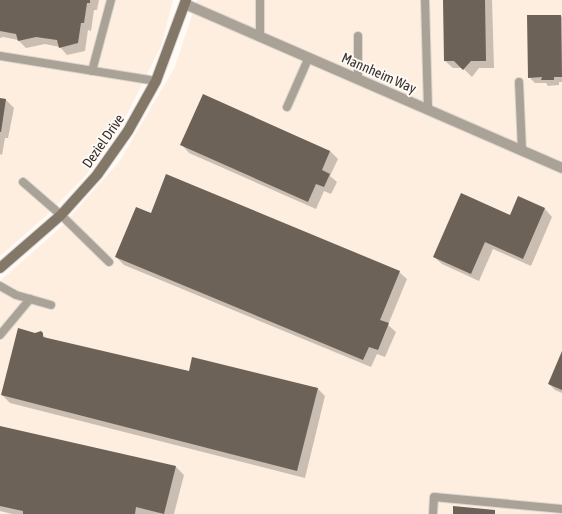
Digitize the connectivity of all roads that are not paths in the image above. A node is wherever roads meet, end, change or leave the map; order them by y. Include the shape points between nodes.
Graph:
1 (111, 0) edge
2 (260, 0) edge
3 (425, 0) edge
4 (186, 2) edge
5 (260, 36) junction
6 (358, 36) dead end
7 (0, 56) edge
8 (308, 57) junction
9 (92, 71) junction
10 (358, 79) junction
11 (156, 81) junction
12 (518, 82) dead end
13 (287, 107) dead end
14 (428, 109) junction
15 (522, 150) junction
16 (562, 168) edge
17 (23, 182) dead end
18 (61, 215) junction
19 (109, 262) dead end
20 (0, 268) edge
21 (0, 286) edge
22 (30, 299) junction
23 (51, 305) dead end
24 (0, 335) edge
25 (562, 509) edge
26 (433, 514) edge

1 - 9 lane
2 - 5 lane
3 - 14 lane
4 - 5 street, Mannheim Way
4 - 11 street, Deziel Drive
5 - 8 street, Mannheim Way
6 - 10 lane
7 - 9 lane
8 - 10 street, Mannheim Way
8 - 13 lane
9 - 11 lane
10 - 14 street, Mannheim Way
11 - 18 street, Deziel Drive via 128,131 97,175
12 - 15 lane
14 - 15 street, Mannheim Way
15 - 16 street, Mannheim Way
17 - 18 lane
18 - 19 lane
18 - 20 street, Deziel Drive
21 - 22 lane
22 - 23 lane
22 - 24 lane
25 - 26 lane via 434,497

